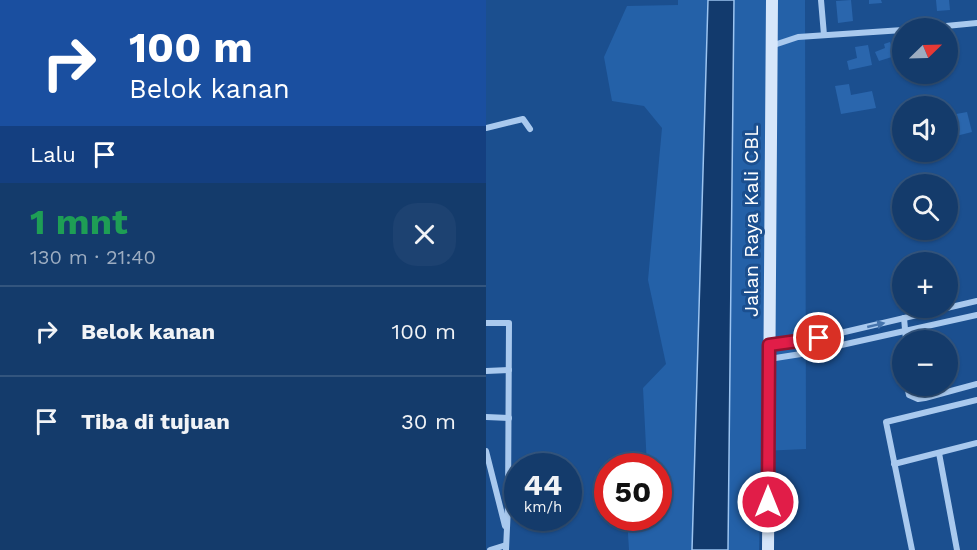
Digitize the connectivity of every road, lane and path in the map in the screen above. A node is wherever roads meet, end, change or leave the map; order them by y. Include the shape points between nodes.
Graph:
1 (772, 0) edge
2 (821, 0) edge
3 (977, 23) edge
4 (958, 25) edge
5 (892, 31) edge
6 (823, 35) junction
7 (771, 46) junction
8 (486, 128) edge
9 (530, 129) dead end
10 (977, 301) edge
11 (958, 305) edge
12 (977, 315) edge
13 (904, 318) joint
14 (486, 323) edge
15 (905, 330) edge
16 (910, 330) edge
17 (892, 334) edge
18 (769, 345) junction
19 (769, 359) junction
20 (509, 370) junction
21 (486, 371) edge
22 (977, 384) edge
23 (958, 389) edge
24 (911, 396) edge
25 (930, 396) edge
26 (977, 400) edge
27 (486, 417) edge
28 (509, 418) junction
29 (977, 445) edge
30 (486, 451) edge
31 (939, 453) junction
32 (894, 464) junction
33 (507, 532) junction
34 (506, 548) edge
35 (490, 550) edge
36 (768, 550) edge
37 (912, 550) edge
38 (957, 550) edge

1 - 7 main road, Jalan Raya Kali CBL
2 - 6 street
3 - 4 street
5 - 6 street
6 - 7 street via 798,37
7 - 18 main road, Jalan Raya Kali CBL
8 - 9 street via 523,119
10 - 11 street
12 - 16 street
13 - 15 street
18 -> 13 street via 800,342
14 - 20 street via 510,323
17 - 19 street
18 - 19 main road, Jalan Raya Kali CBL
19 - 36 main road, Jalan Raya Kali CBL
20 - 21 street
20 - 28 street
22 - 23 street
24 - 25 street
26 - 32 street via 885,422
27 - 28 street
28 - 33 street
29 - 31 street
30 - 33 street
31 - 32 street
31 - 38 street
32 - 37 street
33 - 34 street
34 - 35 street

